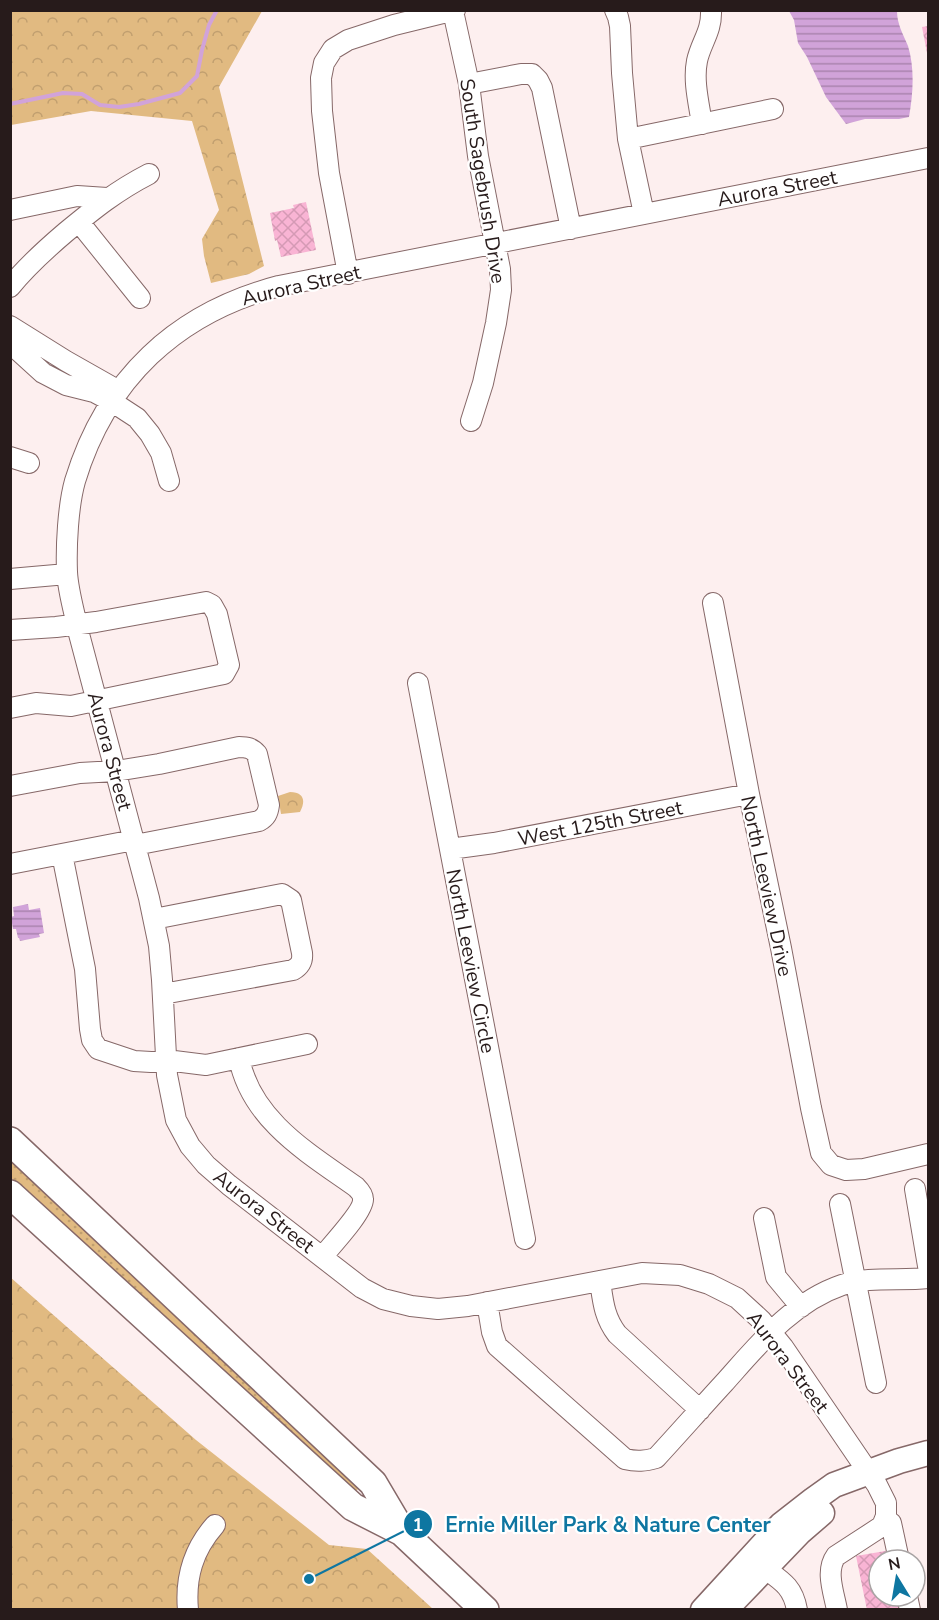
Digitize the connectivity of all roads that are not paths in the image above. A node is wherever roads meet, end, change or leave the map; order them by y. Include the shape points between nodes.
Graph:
1 (615, 10) edge
2 (711, 10) edge
3 (454, 11) edge
4 (469, 84) junction
5 (772, 109) dead end
6 (702, 124) junction
7 (628, 139) junction
8 (928, 158) edge
9 (149, 174) dead end
10 (107, 198) junction
11 (10, 210) edge
12 (644, 214) junction
13 (79, 222) junction
14 (570, 229) junction
15 (495, 243) junction
16 (348, 274) junction
17 (12, 281) edge
18 (140, 298) dead end
19 (10, 326) edge
20 (10, 343) edge
21 (75, 388) junction
22 (115, 396) junction
23 (471, 421) dead end
24 (98, 423) junction
25 (169, 481) dead end
26 (67, 574) junction
27 (10, 579) edge
28 (713, 603) dead end
29 (77, 624) junction
30 (10, 630) edge
31 (418, 683) dead end
32 (97, 700) junction
33 (10, 708) edge
34 (116, 771) junction
35 (10, 786) edge
36 (748, 794) junction
37 (135, 842) junction
38 (450, 849) junction
39 (62, 854) junction
40 (10, 864) edge
41 (154, 919) junction
42 (163, 994) junction
43 (307, 1044) dead end
44 (239, 1058) junction
45 (166, 1061) junction
46 (10, 1141) edge
47 (928, 1154) edge
48 (915, 1190) dead end
49 (10, 1194) edge
50 (840, 1204) dead end
51 (764, 1218) dead end
52 (525, 1239) dead end
53 (322, 1257) junction
54 (928, 1266) edge
55 (928, 1278) edge
56 (600, 1281) junction
57 (856, 1282) junction
58 (487, 1302) junction
59 (801, 1307) junction
60 (770, 1332) junction
61 (876, 1383) dead end
62 (700, 1410) junction
63 (928, 1453) edge
64 (868, 1472) junction
65 (884, 1521) junction
66 (214, 1525) dead end
67 (402, 1533) junction
68 (896, 1548) edge
69 (764, 1568) junction
70 (188, 1610) edge
71 (485, 1610) edge
72 (703, 1610) edge
73 (726, 1610) edge
74 (797, 1610) edge
75 (837, 1610) edge

1 - 7 street via 620,26
2 - 6 street via 712,22 695,74
3 - 4 street, South Sagebrush Drive
3 - 16 street via 348,40 333,49 321,70 329,173
4 - 14 street via 521,74 532,74 538,80 543,88
4 - 15 street, South Sagebrush Drive
5 - 6 street
6 - 7 street
7 - 12 street
8 - 12 street, Aurora Street
9 - 10 street
10 - 11 street via 77,196
10 - 13 street
12 - 14 street, Aurora Street
13 - 17 street
13 - 18 street
14 - 15 street, Aurora Street
15 - 16 street, Aurora Street
15 - 23 street, South Sagebrush Drive via 501,290 483,384
16 - 22 street, Aurora Street via 279,286 215,309 167,340
19 - 22 street
20 - 21 street via 43,373
21 - 22 street
21 - 24 street via 92,403
22 - 24 street, Aurora Street
22 - 25 street via 150,434 161,453
24 - 26 street, Aurora Street via 75,483
26 - 27 street
26 - 29 street, Aurora Street
28 - 36 street, North Leeview Drive
29 - 30 street
29 - 32 street, Aurora Street
29 - 32 street via 202,602 215,609 229,665 224,674
31 - 38 street, North Leeview Circle
32 - 33 street via 71,706 36,703
32 - 34 street, Aurora Street
34 - 35 street via 80,772
34 - 37 street, Aurora Street
34 - 37 street via 245,747 257,754 269,806 259,821
36 - 38 street, West 125th Street
36 - 47 street, North Leeview Drive via 821,1153 831,1165 846,1170
37 - 39 street
37 - 41 street, Aurora Street
38 - 52 street, North Leeview Circle
39 - 40 street
39 - 45 street via 85,969 92,1040 98,1050 134,1061
41 - 42 street, Aurora Street
41 - 42 street via 282,894 291,900 303,960 293,970
42 - 45 street, Aurora Street
43 - 44 street
44 - 45 street via 206,1065
44 - 53 street via 247,1085 277,1126 362,1194 359,1211
45 - 53 street, Aurora Street via 176,1120 190,1146 229,1185
46 - 67 highway via 373,1483
48 - 54 street
49 - 67 highway via 353,1507
50 - 57 street
51 - 59 street via 776,1277
53 - 58 street, Aurora Street via 382,1299 438,1309
55 - 57 street
56 - 58 street, Aurora Street
56 - 60 street, Aurora Street via 642,1273 680,1275 736,1298
56 - 62 street via 604,1308 617,1334
57 - 59 street via 822,1294
57 - 61 street
58 - 62 street via 497,1346 625,1459 634,1462 656,1458
59 - 60 street
60 - 62 street
60 - 64 street, Aurora Street
63 - 64 main road
64 - 65 street, Aurora Street via 886,1503
64 - 69 main road
64 - 72 main road via 834,1485 781,1525
65 - 68 street via 891,1523
65 - 75 street via 882,1527 831,1563
66 - 70 street via 192,1561 186,1592
67 - 71 highway
69 - 73 main road
69 - 74 street via 792,1591

